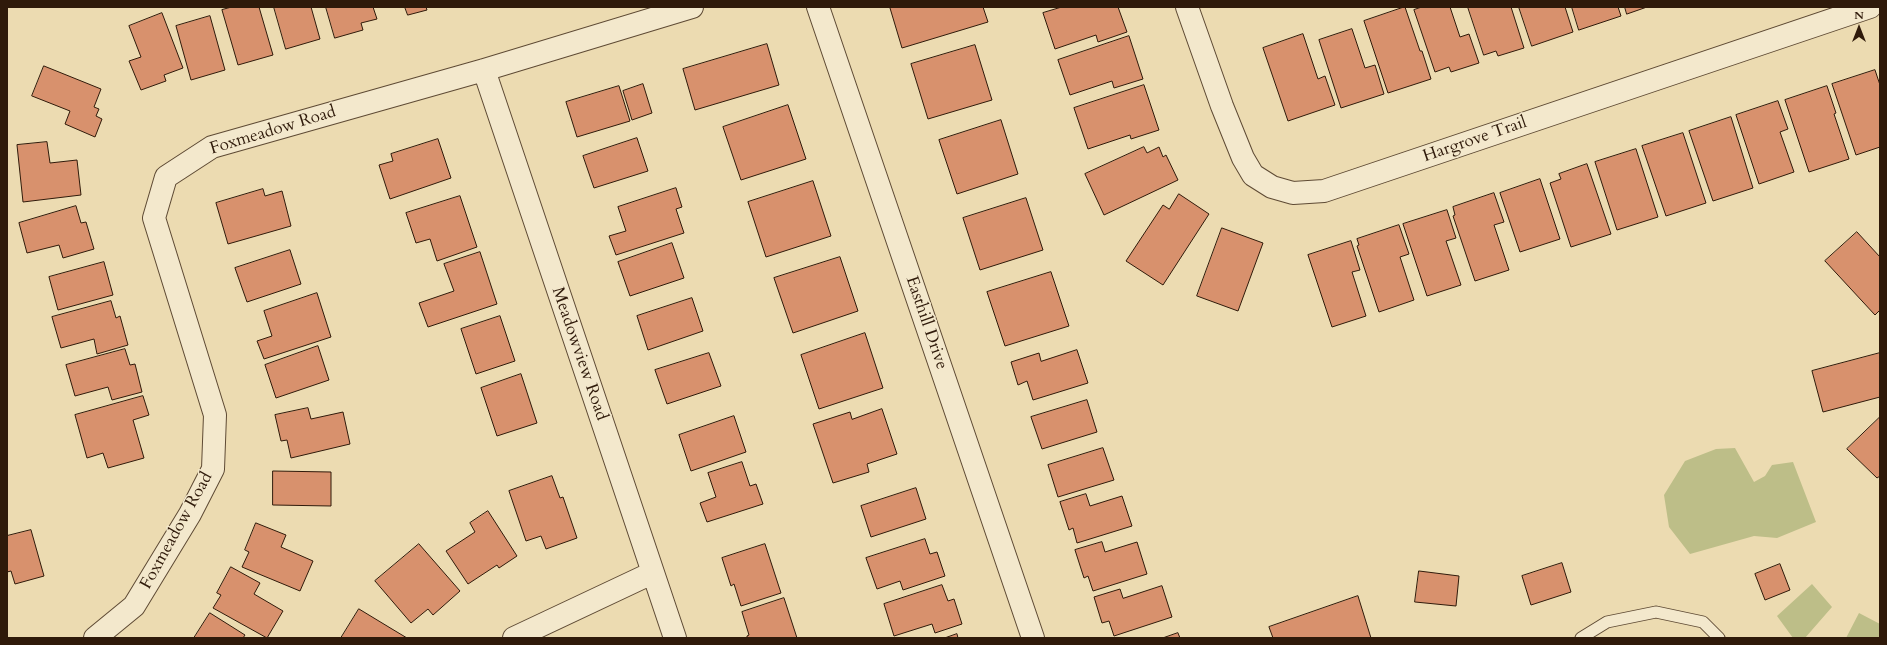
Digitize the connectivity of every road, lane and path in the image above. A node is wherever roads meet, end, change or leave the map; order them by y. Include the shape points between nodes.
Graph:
1 (692, 7) edge
2 (818, 7) edge
3 (1187, 7) edge
4 (1870, 7) edge
5 (484, 70) junction
6 (652, 573) junction
7 (95, 638) edge
8 (514, 638) edge
9 (675, 638) edge
10 (1033, 638) edge
11 (1581, 638) edge
12 (1719, 638) edge

1 - 5 street, Foxmeadow Road
2 - 10 street, Easthill Drive
3 - 4 street, Hargrove Trail via 1243,158 1253,175 1272,187 1293,194 1324,191
5 - 6 street, Meadowview Road
5 - 7 street, Foxmeadow Road via 212,147 166,177 154,218 215,415 213,469 190,514 134,606
6 - 8 street
6 - 9 street, Meadowview Road
11 - 12 lane via 1607,622 1656,612 1703,622

